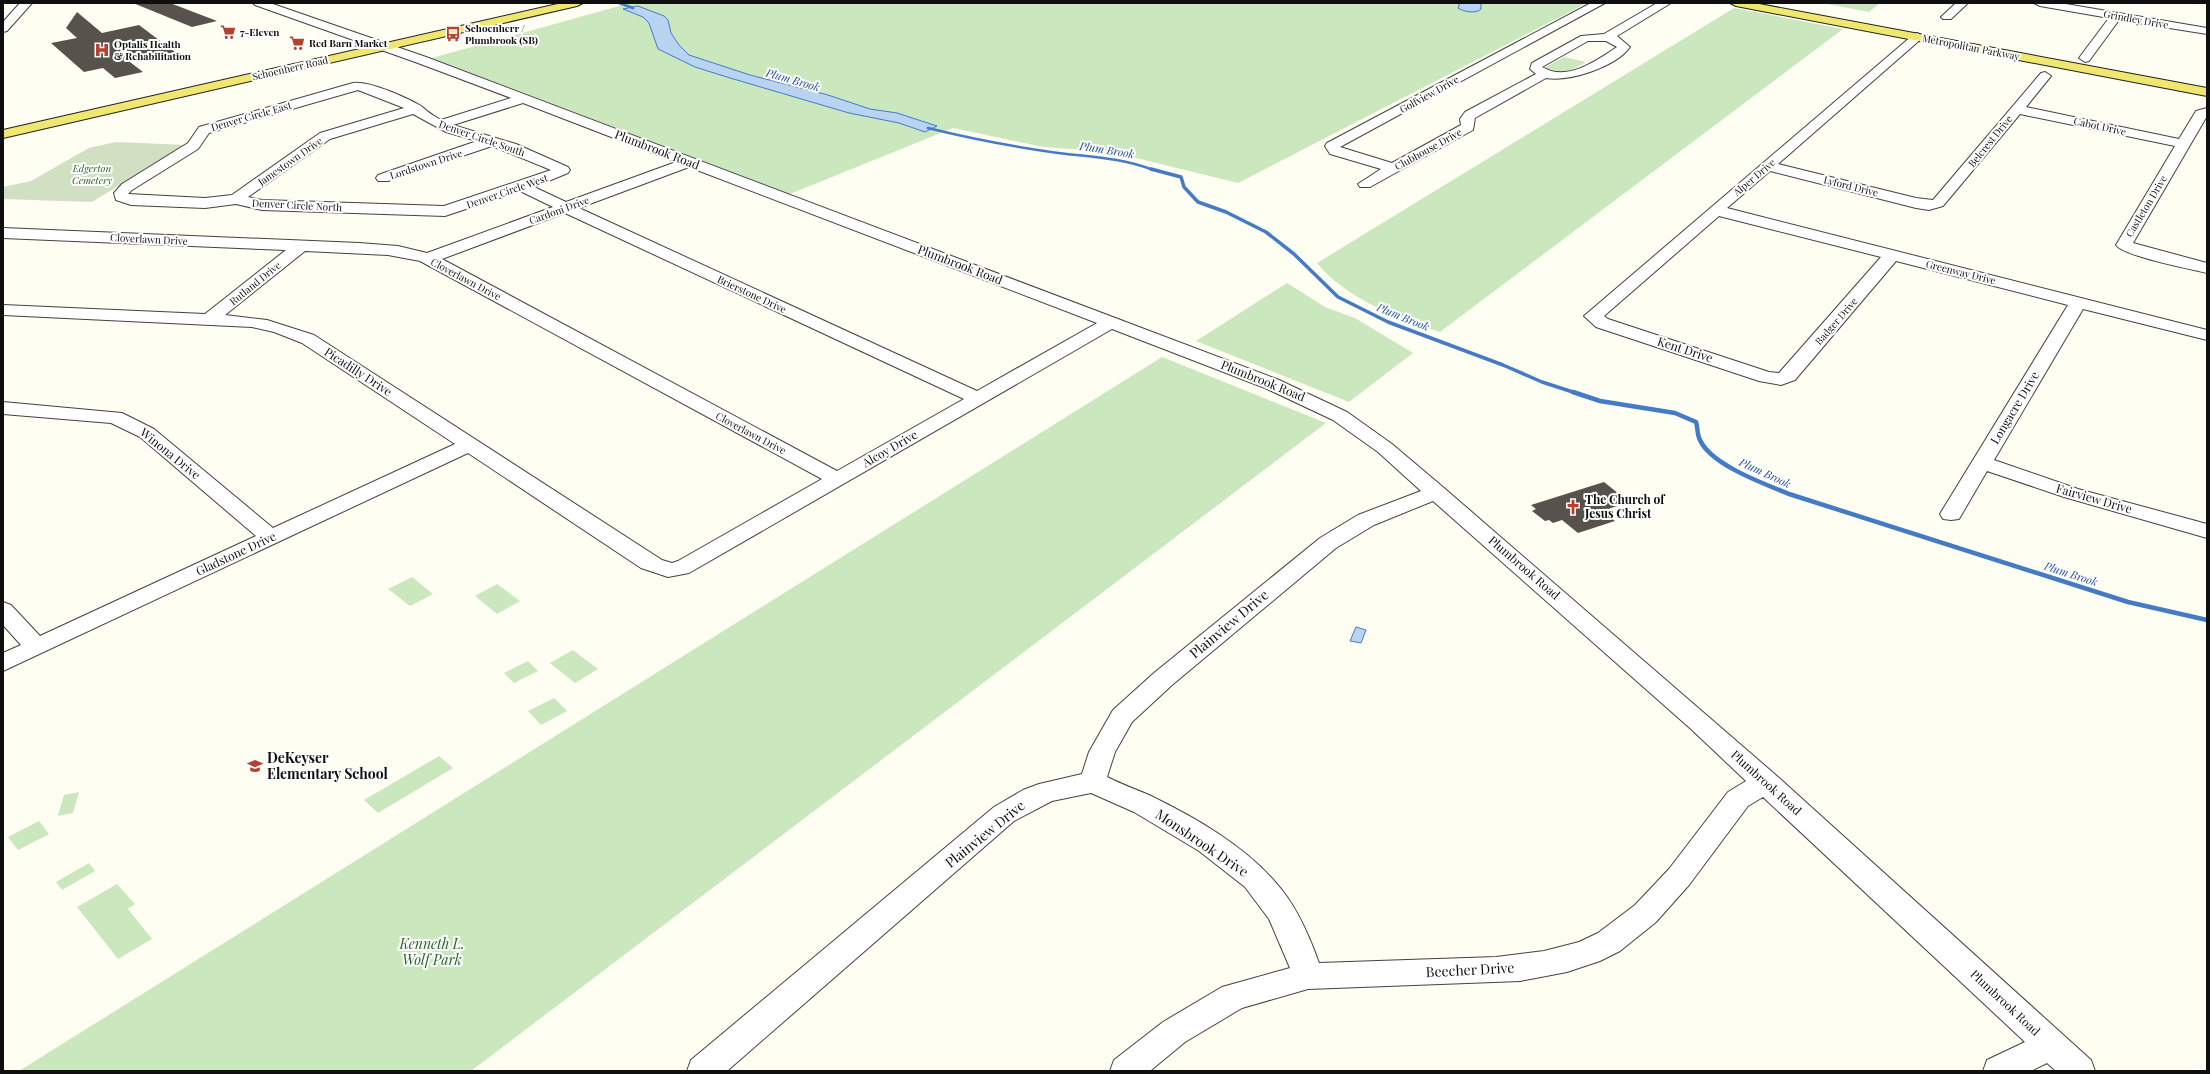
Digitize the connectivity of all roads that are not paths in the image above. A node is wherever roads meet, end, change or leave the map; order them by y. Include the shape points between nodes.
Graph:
1 (26, 3) edge
2 (263, 3) edge
3 (529, 3) edge
4 (577, 3) edge
5 (1599, 3) edge
6 (1665, 3) edge
7 (1736, 3) edge
8 (1790, 3) edge
9 (1962, 3) edge
10 (2040, 3) edge
11 (508, 13) junction
12 (2116, 16) junction
13 (1947, 17) dead end
14 (1553, 28) junction
15 (3, 29) edge
16 (2207, 31) edge
17 (1967, 36) junction
18 (1589, 37) junction
19 (1607, 37) junction
20 (1917, 37) junction
21 (364, 40) junction
22 (1952, 44) junction
23 (384, 47) junction
24 (2081, 57) junction
25 (2062, 64) junction
26 (222, 71) junction
27 (1545, 74) junction
28 (2045, 76) dead end
29 (2207, 80) edge
30 (219, 84) junction
31 (156, 86) dead end
32 (358, 86) joint
33 (2207, 92) edge
34 (90, 101) dead end
35 (528, 101) junction
36 (2200, 108) edge
37 (416, 109) junction
38 (2017, 109) junction
39 (82, 116) junction
40 (446, 126) junction
41 (3, 134) edge
42 (492, 142) junction
43 (2184, 144) junction
44 (690, 162) junction
45 (1768, 166) junction
46 (1393, 168) junction
47 (563, 170) joint
48 (383, 178) dead end
49 (1365, 184) dead end
50 (526, 189) dead end
51 (121, 197) joint
52 (236, 199) junction
53 (1934, 205) joint
54 (565, 208) junction
55 (1715, 210) junction
56 (451, 211) joint
57 (3, 233) edge
58 (301, 246) junction
59 (1892, 255) junction
60 (429, 258) junction
61 (2207, 268) edge
62 (2078, 302) junction
63 (3, 310) edge
64 (1595, 319) joint
65 (209, 320) junction
66 (1110, 322) junction
67 (2207, 335) edge
68 (1776, 379) joint
69 (977, 398) junction
70 (3, 408) edge
71 (470, 445) junction
72 (1982, 463) junction
73 (837, 480) junction
74 (1437, 492) junction
75 (1951, 514) dead end
76 (2207, 531) edge
77 (271, 538) junction
78 (668, 571) joint
79 (3, 610) edge
80 (36, 647) junction
81 (3, 663) edge
82 (1092, 780) junction
83 (1768, 784) junction
84 (1308, 976) junction
85 (2050, 1045) junction
86 (703, 1071) edge
87 (1126, 1071) edge
88 (1999, 1071) edge
89 (2079, 1071) edge

1 - 15 street
2 - 21 street, Plumbrook Road
3 - 11 main road, Schoenherr Road
4 - 11 main road, Schoenherr Road
5 - 14 street
6 - 19 street
7 - 20 main road, Metropolitan Parkway
8 - 17 main road, Metropolitan Parkway
9 - 13 street
10 - 12 street, Grindley Drive
11 - 21 main road, Schoenherr Road
11 - 23 main road, Schoenherr Road
12 - 16 street, Grindley Drive
12 - 24 street
14 - 18 street
14 - 46 street, Golfview Drive via 1332,146 1335,151
17 - 22 main road via 1969,41
17 - 24 main road, Metropolitan Parkway
18 - 19 street
18 - 27 street via 1536,66
19 - 27 street via 1624,47 1571,76
20 - 22 main road, Metropolitan Parkway
20 - 45 street, Alper Drive
21 - 23 street, Plumbrook Road
21 - 26 main road, Schoenherr Road
22 - 25 main road, Metropolitan Parkway
23 - 30 main road, Schoenherr Road
23 - 35 street, Plumbrook Road
24 - 25 main road via 2059,59
24 - 29 main road, Metropolitan Parkway
25 - 33 main road, Metropolitan Parkway
26 - 30 main road via 208,80
26 - 31 main road, Schoenherr Road
27 - 46 street, Clubhouse Drive via 1470,115 1466,119 1468,127
28 - 38 street, Belcrest Drive
30 - 39 main road, Schoenherr Road
32 - 37 street, Denver Circle South via 369,88
32 - 51 street, Denver Circle East via 204,130 193,146 127,187 121,193
34 - 39 main road via 101,101 104,104
35 - 40 street
35 - 44 street, Plumbrook Road
36 - 43 street, Castleton Drive
37 - 40 street, Denver Circle South
37 - 52 street, Jamestown Drive via 325,136
38 - 43 street, Cabot Drive
38 - 53 street, Belcrest Drive via 1949,192
39 - 41 main road, Schoenherr Road
40 - 42 street, Denver Circle South
42 - 47 street, Denver Circle South
42 - 48 street, Lordstown Drive
43 - 61 street, Castleton Drive via 2124,245
44 - 54 street, Cardoni Drive
44 - 66 street, Plumbrook Road
45 - 53 street, Lyford Drive
45 - 55 street, Alper Drive
46 - 49 street, Clubhouse Drive
47 - 56 street, Denver Circle West
50 - 54 street, Brierstone Drive
51 - 52 street, Denver Circle North via 130,200 205,203
52 - 56 street, Denver Circle North via 262,205
54 - 60 street, Cardoni Drive
54 - 69 street, Brierstone Drive
55 - 59 street, Greenway Drive
55 - 64 street, Alper Drive via 1594,313
57 - 58 street, Cloverlawn Drive
58 - 60 street, Cloverlawn Drive via 396,251
58 - 65 street, Rutland Drive
59 - 62 street, Greenway Drive
59 - 68 street, Badger Drive via 1788,376
60 - 73 street, Cloverlawn Drive
62 - 67 street, Greenway Drive
62 - 72 street, Longacre Drive
63 - 65 street, Picadilly Drive
64 - 68 street, Kent Drive via 1602,324
65 - 71 street, Picadilly Drive via 266,324 308,339
66 - 69 street, Alcoy Drive
66 - 74 street, Plumbrook Road via 1272,384 1334,412 1385,448
69 - 73 street, Alcoy Drive
70 - 77 street, Winona Drive via 103,415 126,421 147,433
71 - 77 street, Gladstone Drive
71 - 78 street, Picadilly Drive via 649,564
72 - 75 street, Longacre Drive
72 - 76 street, Fairview Drive via 2071,493
73 - 78 street, Alcoy Drive via 680,569
74 - 82 street, Plainview Drive via 1366,520 1328,543 1169,674 1122,716 1102,752
74 - 83 street, Plumbrook Road
77 - 80 street, Gladstone Drive
79 - 80 street
80 - 81 street, Gladstone Drive
82 - 84 street, Monsbrook Drive via 1160,813 1220,852 1252,877 1267,891 1283,916 1302,955
82 - 86 street, Plainview Drive via 1080,786 1033,797 1004,814
83 - 84 street, Beecher Drive via 1738,799 1654,906 1612,939 1585,954 1491,970
83 - 85 street, Plumbrook Road
84 - 87 street, Beecher Drive via 1233,997 1174,1032
85 - 88 street
85 - 89 street, Plumbrook Road

